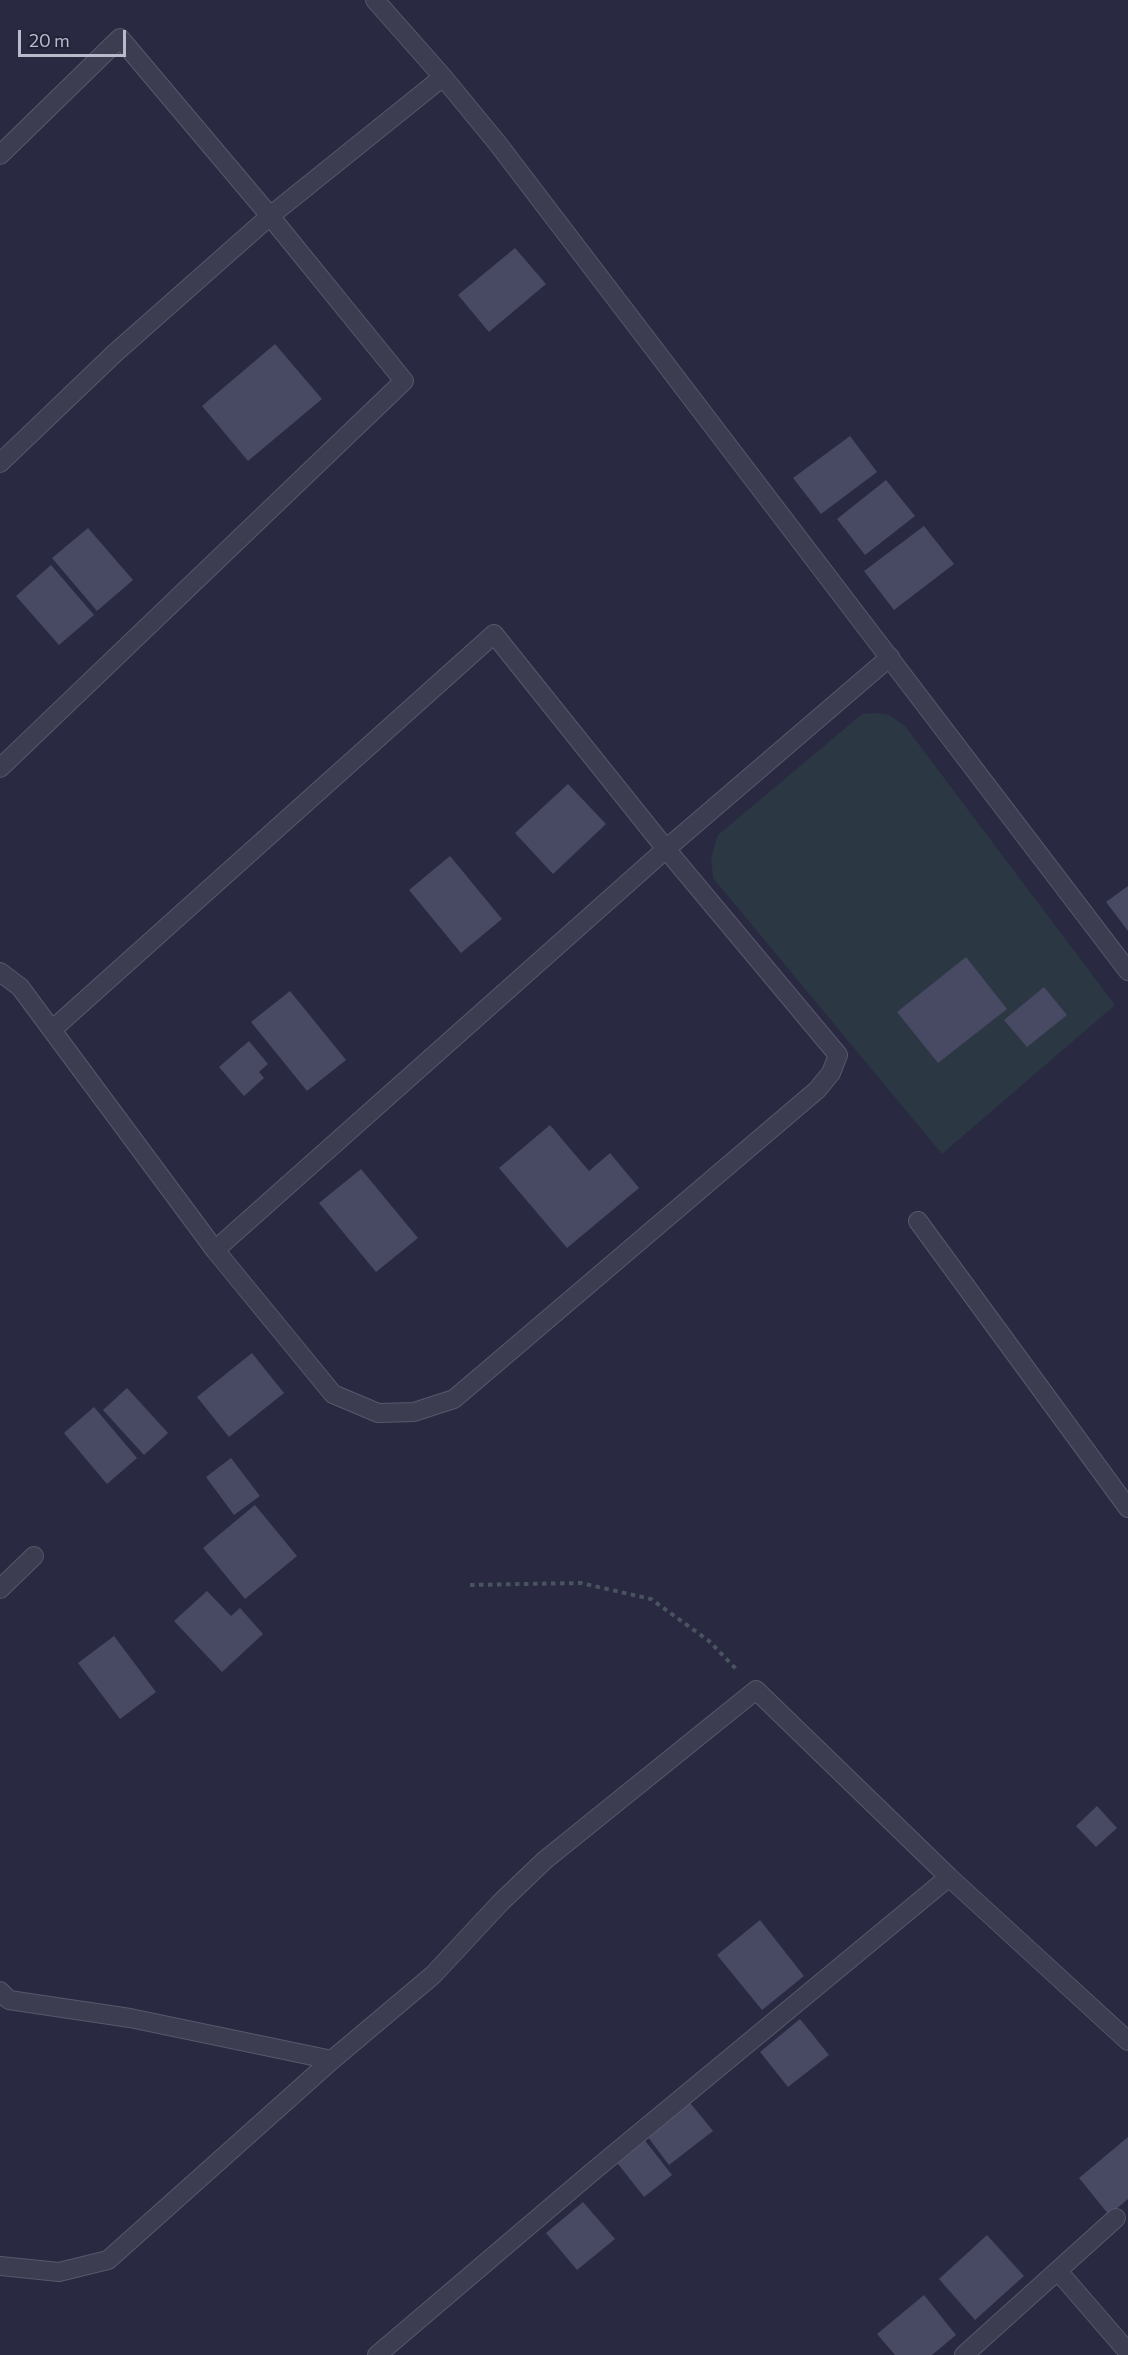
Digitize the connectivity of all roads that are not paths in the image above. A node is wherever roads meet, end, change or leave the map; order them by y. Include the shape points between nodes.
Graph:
1 (375, 0) edge
2 (443, 77) junction
3 (0, 155) edge
4 (270, 216) junction
5 (0, 463) edge
6 (890, 657) junction
7 (0, 768) edge
8 (666, 849) junction
9 (1128, 971) edge
10 (0, 972) edge
11 (53, 1029) junction
12 (918, 1221) dead end
13 (214, 1250) junction
14 (1128, 1508) edge
15 (34, 1556) dead end
16 (0, 1589) edge
17 (949, 1878) junction
18 (0, 1991) edge
19 (1128, 2041) edge
20 (332, 2060) junction
21 (1116, 2218) dead end
22 (0, 2266) edge
23 (1058, 2271) junction
24 (1128, 2352) edge
25 (377, 2355) edge
26 (964, 2355) edge

1 - 2 street
2 - 4 street
2 - 6 street
3 - 4 street via 120,38
4 - 5 street via 115,353
4 - 7 street via 404,381
6 - 8 street
6 - 9 street
8 - 11 street via 494,634
8 - 13 street
8 - 13 street via 838,1055 831,1073 817,1090 454,1400 414,1412 378,1413 333,1394
10 - 11 street via 20,987
11 - 13 street
12 - 14 street
15 - 16 street
17 - 19 street
17 - 20 street via 756,1690 545,1860 433,1975
17 - 25 street via 600,2165
18 - 20 street via 9,2000 130,2018
20 - 22 street via 108,2260 59,2272
21 - 23 street
23 - 24 street
23 - 26 street

